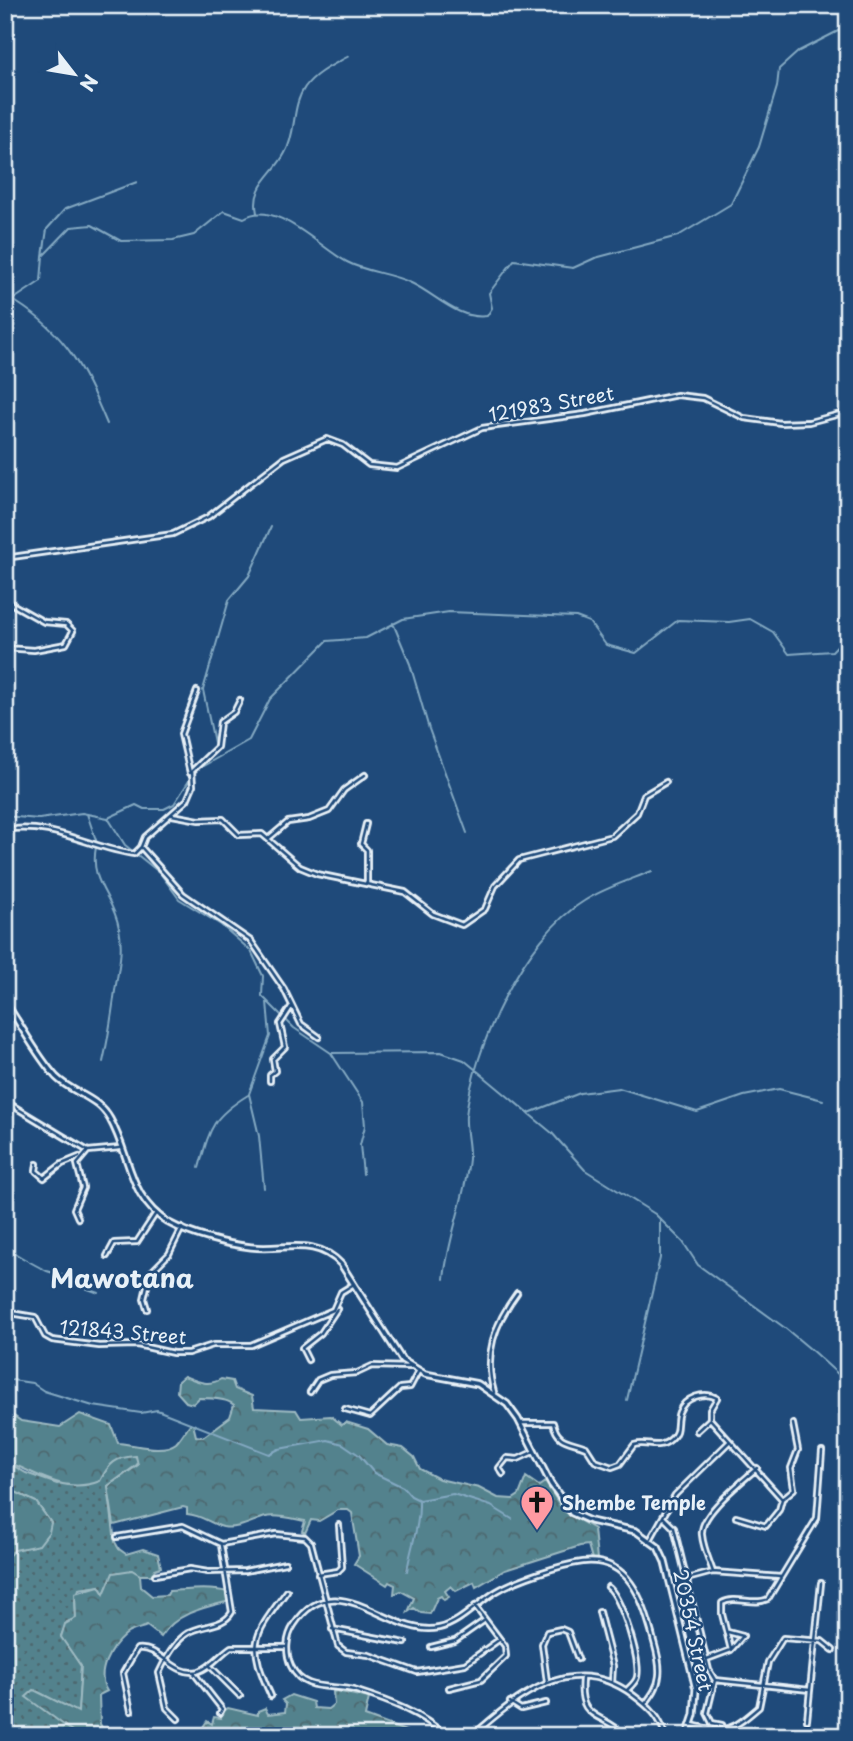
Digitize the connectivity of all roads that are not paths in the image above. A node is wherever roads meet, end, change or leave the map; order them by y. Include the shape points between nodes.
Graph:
1 (848, 412) edge
2 (5, 558) edge
3 (5, 600) edge
4 (5, 648) edge
5 (197, 691) dead end
6 (240, 700) dead end
7 (365, 775) dead end
8 (191, 777) junction
9 (666, 782) dead end
10 (172, 815) junction
11 (366, 824) dead end
12 (5, 831) edge
13 (268, 838) junction
14 (141, 848) junction
15 (367, 883) junction
16 (5, 1002) edge
17 (291, 1004) junction
18 (319, 1037) dead end
19 (271, 1081) dead end
20 (5, 1101) edge
21 (120, 1148) junction
22 (88, 1151) junction
23 (82, 1155) junction
24 (37, 1164) dead end
25 (156, 1213) junction
26 (78, 1218) dead end
27 (182, 1228) junction
28 (107, 1256) dead end
29 (354, 1284) junction
30 (517, 1293) dead end
31 (337, 1306) junction
32 (147, 1309) dead end
33 (5, 1312) edge
34 (308, 1360) dead end
35 (410, 1367) junction
36 (418, 1372) junction
37 (310, 1392) dead end
38 (494, 1392) junction
39 (345, 1409) dead end
40 (710, 1419) junction
41 (520, 1423) junction
42 (793, 1424) dead end
43 (697, 1431) dead end
44 (730, 1441) junction
45 (822, 1451) dead end
46 (533, 1452) junction
47 (757, 1468) junction
48 (503, 1474) dead end
49 (782, 1499) junction
50 (663, 1517) junction
51 (736, 1517) dead end
52 (339, 1525) dead end
53 (117, 1537) dead end
54 (650, 1539) junction
55 (221, 1544) junction
56 (285, 1563) dead end
57 (224, 1570) junction
58 (713, 1572) junction
59 (318, 1574) junction
60 (155, 1575) dead end
61 (782, 1577) junction
62 (687, 1579) junction
63 (821, 1583) dead end
64 (608, 1587) dead end
65 (287, 1591) dead end
66 (324, 1602) junction
67 (475, 1606) junction
68 (599, 1612) dead end
69 (485, 1620) junction
70 (332, 1629) junction
71 (727, 1632) junction
72 (500, 1639) junction
73 (815, 1640) junction
74 (405, 1643) dead end
75 (256, 1646) junction
76 (287, 1647) junction
77 (431, 1647) dead end
78 (732, 1650) junction
79 (833, 1650) dead end
80 (707, 1658) junction
81 (578, 1659) dead end
82 (166, 1661) junction
83 (210, 1666) junction
84 (193, 1672) junction
85 (582, 1678) junction
86 (715, 1680) junction
87 (547, 1682) junction
88 (612, 1683) junction
89 (764, 1687) junction
90 (449, 1688) dead end
91 (627, 1690) junction
92 (810, 1690) junction
93 (240, 1696) dead end
94 (271, 1696) dead end
95 (510, 1702) junction
96 (546, 1703) dead end
97 (646, 1704) junction
98 (131, 1711) dead end
99 (220, 1713) dead end
100 (178, 1719) dead end
101 (807, 1720) dead end
102 (722, 1724) dead end
103 (692, 1726) junction
104 (446, 1736) edge
105 (472, 1736) edge
106 (626, 1736) edge
107 (666, 1736) edge
108 (687, 1736) edge

1 - 2 street, 121983 Street via 781,424 744,418 703,398 677,395 482,428 397,468 369,465 327,439 284,458 208,517 173,534
3 - 4 street via 41,621 66,624 73,631 66,644
5 - 8 street via 181,734
6 - 8 street via 234,712 220,722 216,749
7 - 13 street via 344,790 324,814 288,822
8 - 10 street via 187,800
9 - 15 street via 644,795 635,815 612,836 519,860 495,886 485,909 462,925 433,914 408,893
10 - 13 street via 223,820 237,834 257,832
10 - 14 street via 145,837
11 - 15 street via 361,844 367,850
12 - 14 street via 19,828 68,834 135,852
13 - 15 street via 300,867
14 - 17 street via 183,894 251,941
16 - 21 street via 57,1078 102,1108
17 - 18 street via 304,1027
17 - 19 street via 281,1024 285,1047 273,1059
20 - 22 street
21 - 22 street
21 - 25 street via 136,1189
22 - 23 street
23 - 24 street via 44,1178 36,1171
23 - 26 street via 77,1171 83,1188 74,1209
25 - 27 street
25 - 28 street via 137,1242 114,1243
27 - 29 street via 244,1246 315,1247 336,1258
27 - 32 street via 169,1254 150,1273 144,1299
29 - 31 street, 121843 Street via 341,1292
29 - 35 street
30 - 38 street via 495,1327 489,1348
31 - 33 street, 121843 Street via 251,1345 213,1345 179,1354 137,1345 52,1340 34,1317
31 - 34 street via 321,1334 302,1348
35 - 36 street
35 - 37 street via 372,1366 358,1373 330,1375 318,1380
36 - 38 street via 468,1380
36 - 39 street via 410,1387 400,1388 370,1416
38 - 41 street
40 - 41 street via 717,1398 702,1395 689,1400 679,1412 672,1439 655,1447 634,1445 612,1468 595,1461 586,1447 567,1444 553,1423
40 - 43 street
40 - 44 street
41 - 46 street
42 - 49 street via 798,1450 791,1468 794,1489
44 - 47 street
44 - 50 street via 681,1488
45 - 61 street via 817,1518
46 - 48 street via 505,1459 499,1468
46 - 54 street via 572,1513
47 - 49 street
47 - 58 street via 702,1524
49 - 51 street via 766,1526
50 - 54 street
50 - 62 street via 674,1528
52 - 59 street via 342,1567
53 - 55 street via 183,1526
54 - 103 street, 20354 Street via 665,1562 693,1677
55 - 57 street
55 - 59 street via 276,1534 302,1535 311,1543
56 - 57 street via 248,1571
57 - 60 street
57 - 82 street via 232,1602 230,1616 187,1633
58 - 61 street
58 - 62 street
59 - 66 street
61 - 71 street via 764,1601 722,1603
62 - 80 street
63 - 73 street
64 - 91 street via 618,1597 637,1665 636,1680
65 - 75 street via 257,1632
66 - 67 street via 358,1603 407,1626 431,1629 449,1625
66 - 70 street
66 - 76 street via 296,1622
67 - 69 street
67 - 97 street via 504,1587 572,1564 613,1568 639,1593 657,1656 659,1681
68 - 88 street via 613,1666
69 - 72 street
69 - 77 street via 455,1641
70 - 72 street via 344,1651 369,1655 411,1672 465,1664
70 - 74 street
71 - 78 street
71 - 78 street via 743,1636
72 - 90 street via 506,1652 501,1663 481,1680
73 - 79 street
73 - 89 street via 783,1638 768,1662
73 - 92 street
75 - 76 street
75 - 83 street via 231,1647
75 - 94 street
76 - 104 street via 291,1667 307,1682 354,1690 426,1719
78 - 80 street
80 - 86 street
81 - 87 street via 568,1632 547,1632 542,1644
82 - 84 street
82 - 98 street via 143,1648 133,1654 123,1673
82 - 100 street via 159,1673 162,1688 167,1709
83 - 84 street
83 - 93 street
84 - 99 street via 222,1709
85 - 87 street
85 - 88 street
85 - 106 street via 584,1709
86 - 89 street
86 - 102 street via 706,1710 712,1724
87 - 95 street
88 - 91 street
89 - 92 street
89 - 103 street via 762,1704 734,1728 713,1731
91 - 97 street
92 - 101 street
95 - 96 street via 521,1709
95 - 105 street
97 - 107 street
103 - 108 street, 20354 Street

